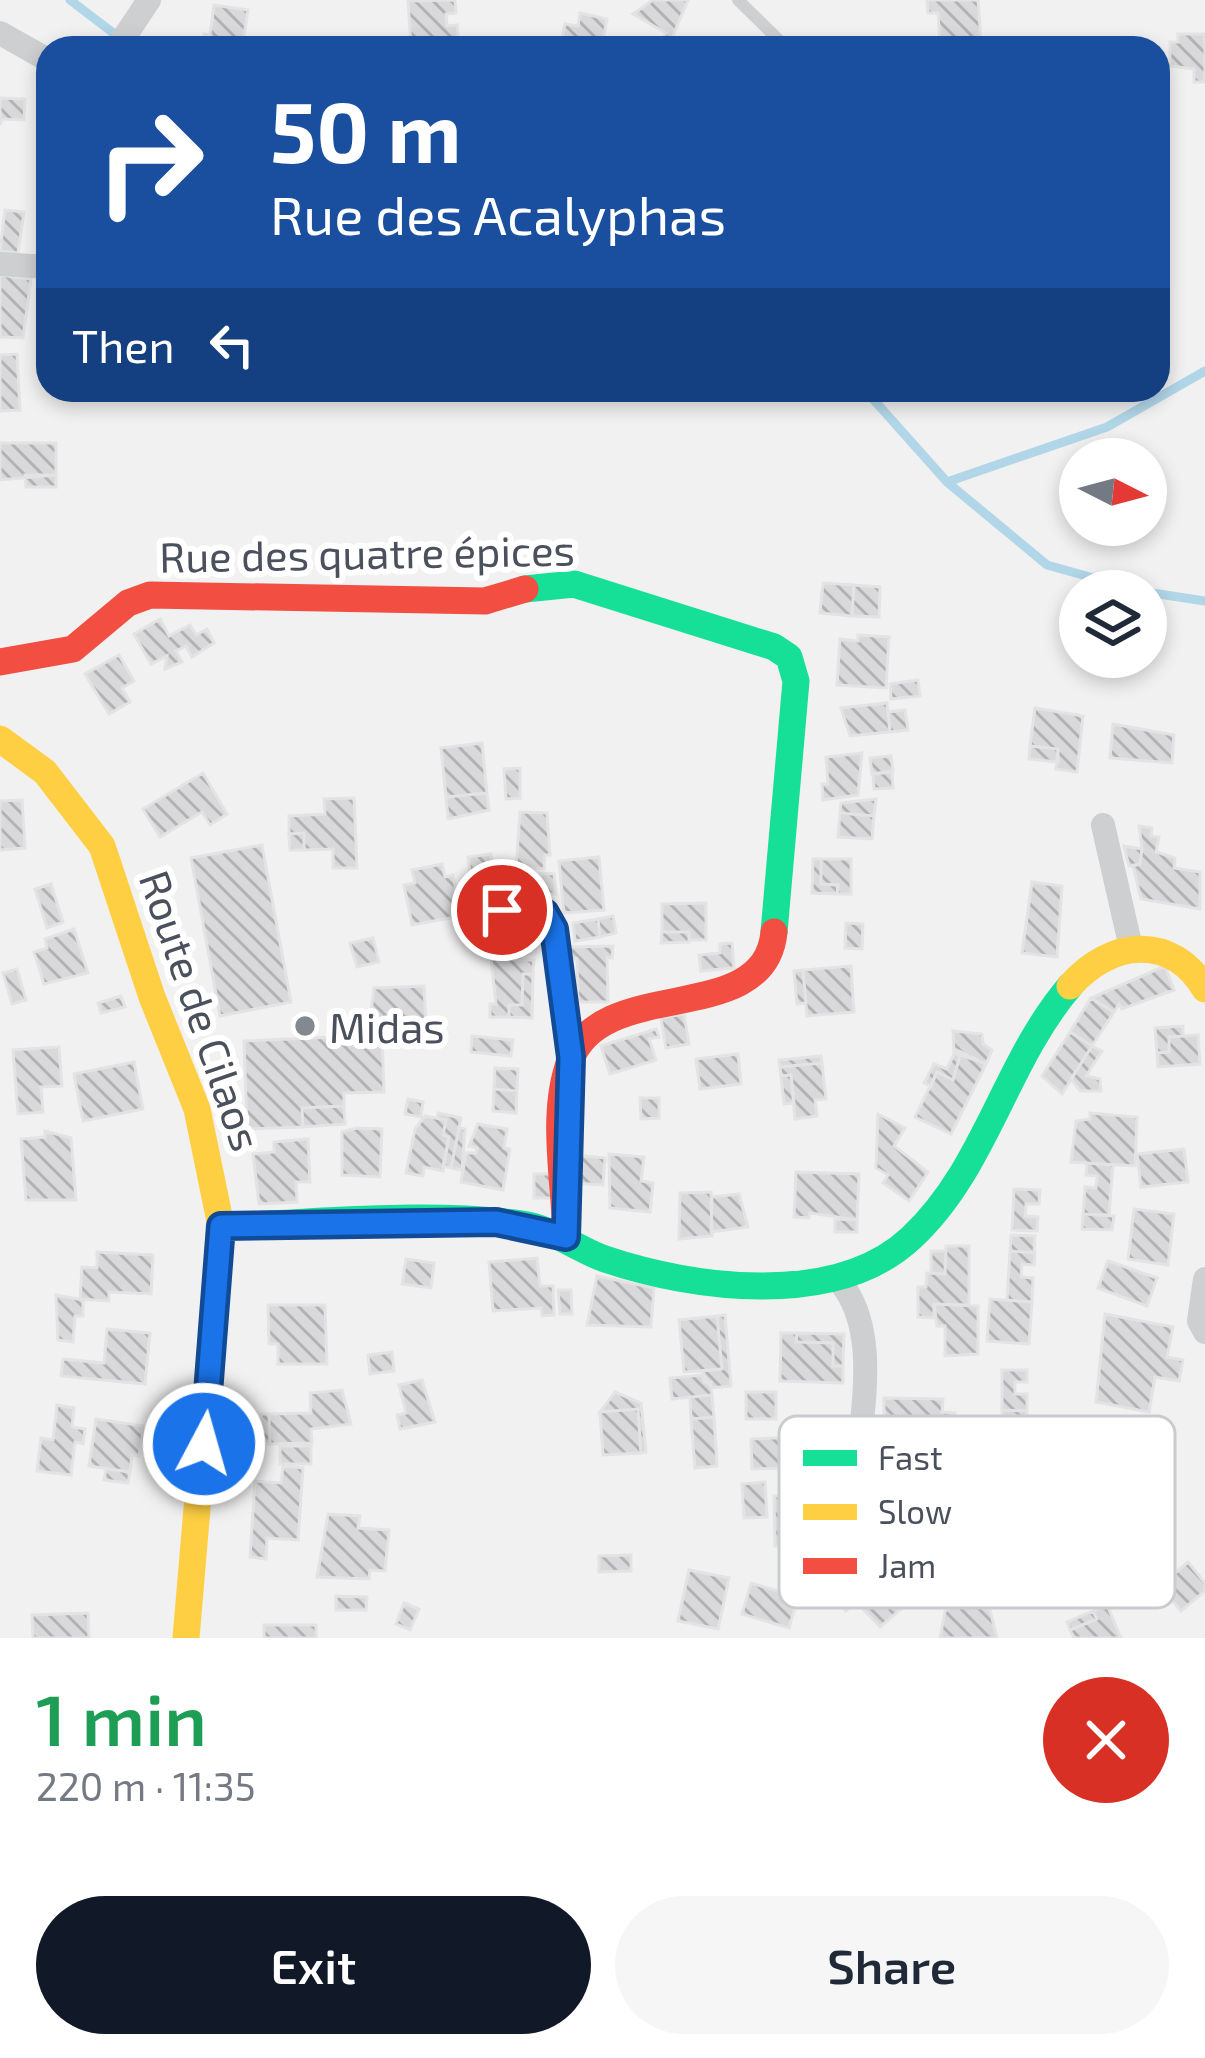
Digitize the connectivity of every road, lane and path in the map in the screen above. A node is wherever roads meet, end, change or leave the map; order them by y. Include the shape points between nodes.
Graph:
1 (738, 0) edge
2 (148, 2) edge
3 (0, 33) edge
4 (125, 36) edge
5 (775, 36) edge
6 (36, 52) edge
7 (0, 264) edge
8 (36, 266) edge
9 (0, 662) edge
10 (0, 739) edge
11 (1102, 826) dead end
12 (478, 913) dead end
13 (1131, 948) junction
14 (1205, 989) edge
15 (571, 1057) junction
16 (221, 1226) junction
17 (566, 1237) junction
18 (837, 1278) junction
19 (1205, 1279) edge
20 (1205, 1332) edge
21 (860, 1416) edge
22 (185, 1638) edge

1 - 5 lane
2 - 4 street
3 - 6 street
7 - 8 street
9 - 15 street, Rue des quatre épices via 73,649 150,595 485,601 544,583 574,584 789,656 796,681 778,932 761,970 730,992 613,1016
10 - 16 street, Route de Cilaos via 45,772 102,846 197,1109
11 - 13 street
12 - 15 street via 545,913 554,929
13 - 14 street via 1177,953
13 - 18 street via 1083,971 1035,1031 953,1187 909,1242
15 - 17 street
16 - 17 street via 496,1222
16 - 22 street, Route de Cilaos
17 - 18 street via 603,1258 691,1275
18 - 21 street via 859,1302
19 - 20 street

